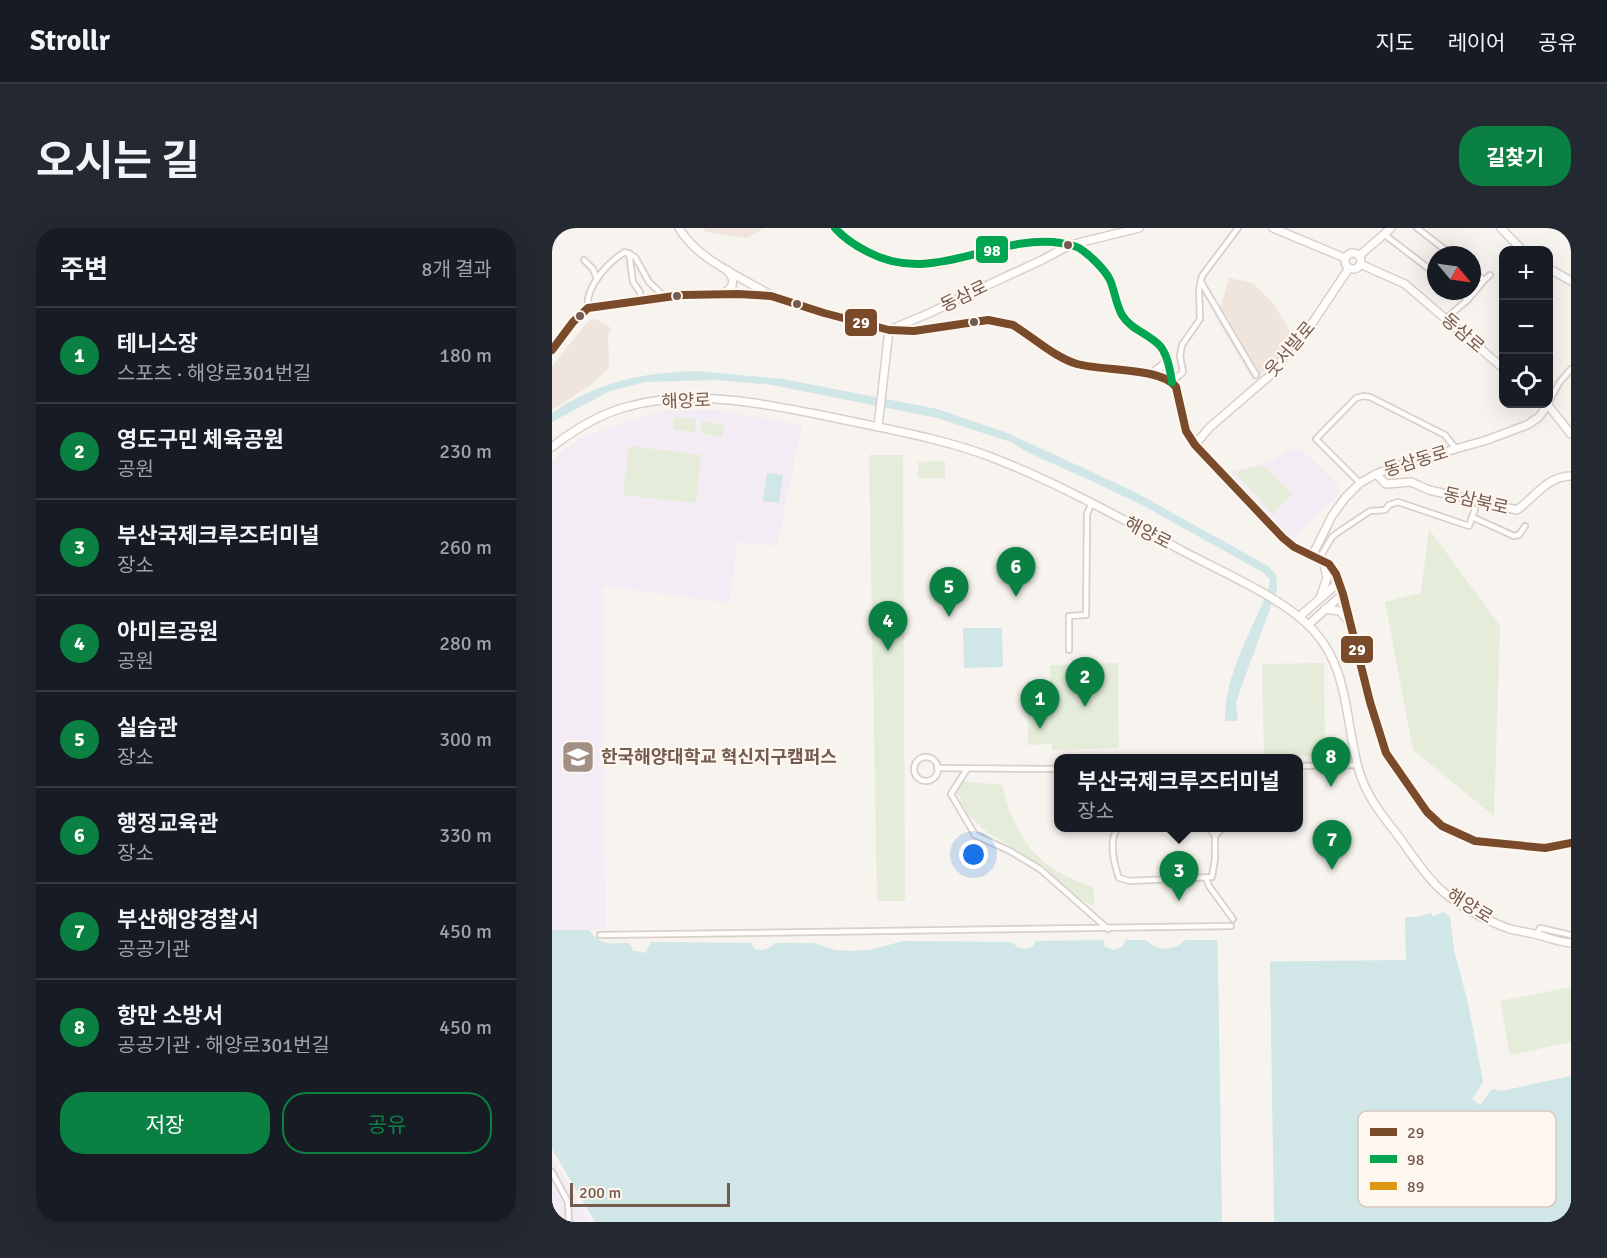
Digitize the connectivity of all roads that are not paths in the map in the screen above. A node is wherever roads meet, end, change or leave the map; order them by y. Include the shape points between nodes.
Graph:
1 (679, 228) edge
2 (835, 228) edge
3 (1103, 228) edge
4 (1140, 228) edge
5 (1238, 228) edge
6 (1273, 228) edge
7 (1391, 228) edge
8 (1417, 228) edge
9 (1501, 228) edge
10 (1385, 235) junction
11 (1103, 237) junction
12 (1070, 245) junction
13 (1440, 246) edge
14 (1518, 246) edge
15 (627, 252) junction
16 (1361, 254) junction
17 (1345, 258) junction
18 (584, 260) dead end
19 (1360, 264) junction
20 (1369, 267) junction
21 (1427, 267) edge
22 (726, 268) junction
23 (1349, 268) junction
24 (1553, 271) edge
25 (1490, 275) dead end
26 (739, 277) junction
27 (1481, 278) edge
28 (597, 280) junction
29 (1484, 280) junction
30 (1571, 281) edge
31 (1201, 282) junction
32 (1481, 284) edge
33 (724, 294) junction
34 (738, 294) junction
35 (771, 296) junction
36 (665, 297) junction
37 (641, 300) junction
38 (1468, 300) edge
39 (588, 308) junction
40 (1446, 319) junction
41 (889, 330) junction
42 (552, 350) edge
43 (1167, 362) junction
44 (1499, 365) edge
45 (1571, 369) edge
46 (1150, 375) junction
47 (1256, 375) dead end
48 (1172, 382) junction
49 (1553, 394) edge
50 (1545, 408) edge
51 (1551, 408) edge
52 (878, 427) junction
53 (1571, 434) edge
54 (1195, 445) junction
55 (552, 447) edge
56 (1456, 449) junction
57 (1376, 474) junction
58 (1571, 476) edge
59 (1360, 483) junction
60 (1091, 504) junction
61 (1475, 508) dead end
62 (1472, 518) junction
63 (1525, 526) dead end
64 (1318, 558) junction
65 (1339, 582) junction
66 (1343, 594) junction
67 (1319, 599) junction
68 (1325, 609) junction
69 (1299, 616) junction
70 (1350, 624) junction
71 (1308, 625) junction
72 (1069, 651) dead end
73 (1357, 765) junction
74 (1303, 766) edge
75 (938, 768) junction
76 (967, 769) junction
77 (1054, 769) edge
78 (1116, 832) edge
79 (1212, 832) edge
80 (1218, 832) edge
81 (1215, 836) junction
82 (1571, 843) edge
83 (1206, 878) junction
84 (1233, 919) dead end
85 (1232, 926) dead end
86 (1108, 929) junction
87 (1537, 934) junction
88 (600, 935) dead end
89 (1571, 935) edge
90 (1571, 943) edge
91 (552, 1172) edge
92 (569, 1222) edge

1 - 22 main road via 700,252
2 - 12 main road via 875,256 905,264 939,264 1021,244
3 - 11 street
4 - 11 main road, 동삼로
5 - 31 street
6 - 17 main road
7 - 10 main road
8 - 13 street
9 - 14 main road
10 - 16 main road
10 - 21 street
11 - 12 main road, 동삼로
12 - 41 main road, 동삼로
12 - 43 street via 1084,251 1107,275 1124,317 1160,347
15 - 28 street
15 - 36 street
15 - 37 street
16 - 17 main road
16 - 19 main road
16 - 20 main road
17 - 23 main road
18 - 28 street
19 - 20 main road, 동삼로
19 - 23 main road
20 - 40 main road, 동삼로 via 1405,284
22 - 26 main road
22 - 33 main road via 733,279
23 - 54 main road, 웃서발로 via 1275,371
24 - 30 main road
25 - 29 street
26 - 34 main road via 743,283
26 - 35 main road
27 - 29 street
28 - 39 street via 588,294
29 - 32 street
31 - 47 street
31 - 48 street via 1200,319 1182,345 1183,372
33 - 34 main road
33 - 36 main road
34 - 35 main road
35 - 41 main road
36 - 37 main road
37 - 39 main road
38 - 40 street
39 - 42 main road
40 - 44 main road, 동삼로
41 - 46 main road via 914,331 996,320 1013,325 1077,364
41 - 52 main road
43 - 46 main road
43 - 48 street
45 - 49 street
46 - 48 main road
48 - 54 main road via 1186,431
50 - 56 main road, 동삼동로 via 1527,425
51 - 53 main road
52 - 55 main road, 해양로 via 790,409 671,399 605,415 575,429
52 - 60 main road, 해양로 via 990,457
54 - 64 main road via 1283,538
56 - 57 main road, 동삼동로
56 - 59 street via 1439,431 1370,397 1356,398 1316,439
57 - 58 main road, 동삼북로 via 1386,484 1411,482 1429,490 1517,510 1556,479
57 - 59 main road, 동삼동로
59 - 64 main road, 동삼동로 via 1332,516
60 - 69 main road, 해양로
60 - 72 street via 1086,514 1086,615 1069,616
61 - 62 street
62 - 63 street via 1514,536
62 - 64 street via 1469,526 1394,502 1384,510 1370,511 1337,533
64 - 65 main road via 1336,574
64 - 67 main road via 1327,578
65 - 66 main road
65 - 67 main road
66 - 68 main road
66 - 70 main road
67 - 69 main road
68 - 70 main road via 1340,611
68 - 71 main road
69 - 71 main road, 해양로
70 - 82 main road via 1386,753 1427,812 1442,826 1475,842 1545,848
71 - 73 main road, 해양로 via 1330,652 1342,683
73 - 74 street
73 - 87 main road, 해양로 via 1371,799 1437,887 1466,908 1509,928
75 - 75 street via 931,759 923,758 914,769 916,776 926,781 933,778
75 - 76 street
76 - 77 street
76 - 86 street via 951,794 975,835 1040,868
78 - 83 street via 1114,865 1119,878
79 - 81 street
80 - 81 street
81 - 83 street via 1212,877
83 - 84 street
85 - 86 street
86 - 88 street
87 - 89 street via 1540,928
87 - 90 main road, 해양로
91 - 92 street via 568,1202

